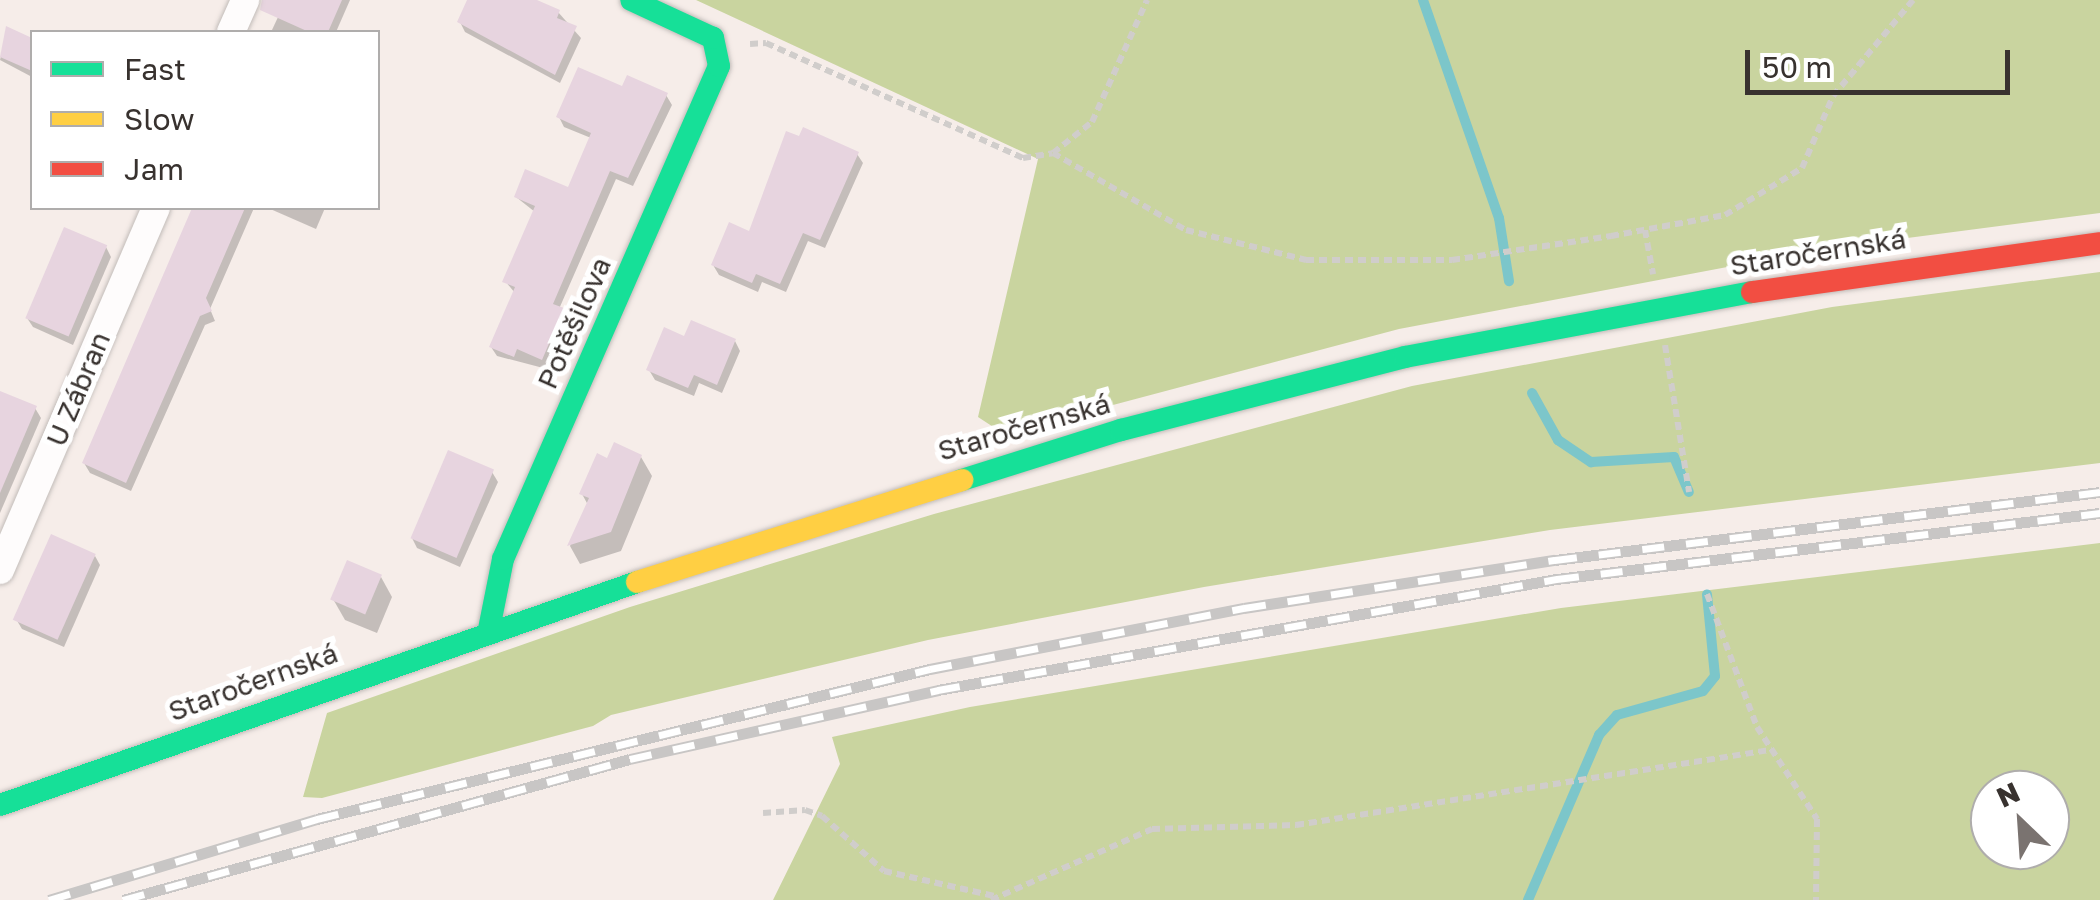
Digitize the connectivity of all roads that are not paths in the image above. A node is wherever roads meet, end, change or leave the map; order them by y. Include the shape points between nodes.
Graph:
1 (246, 0) edge
2 (631, 0) edge
3 (233, 30) edge
4 (155, 210) edge
5 (2100, 242) edge
6 (0, 570) edge
7 (488, 629) junction
8 (0, 805) edge

1 - 3 street
2 - 7 main road, Potěšilova via 719,45 719,66 502,559
4 - 6 street, U Zábran
5 - 7 main road, Staročernská via 1405,357 1121,430
7 - 8 main road, Staročernská

